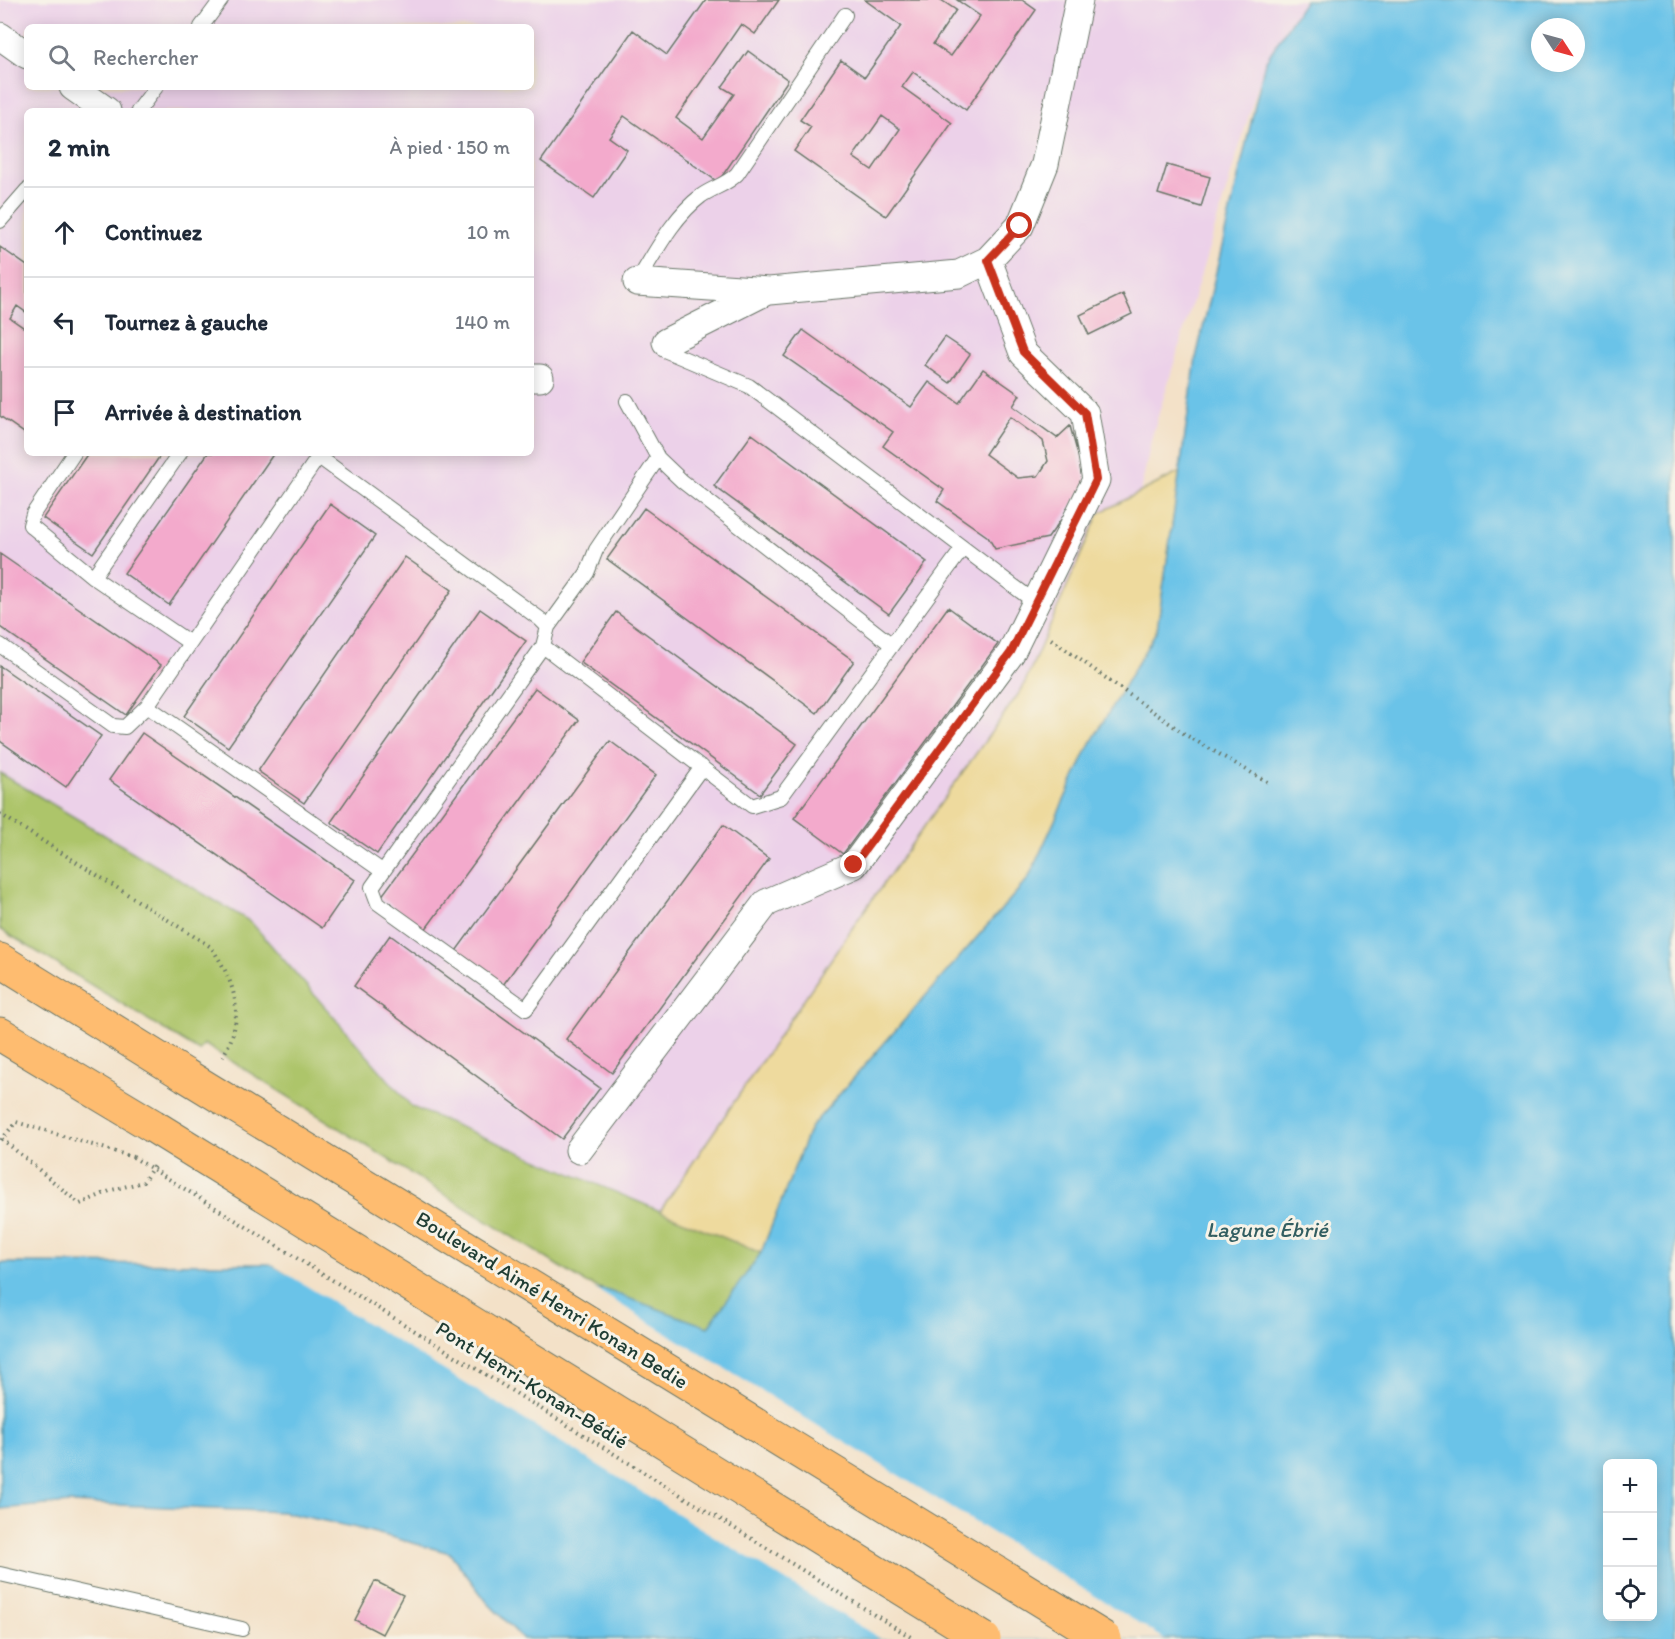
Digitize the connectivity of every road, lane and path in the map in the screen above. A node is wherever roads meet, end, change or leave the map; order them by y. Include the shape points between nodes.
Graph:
1 (221, 0) edge
2 (1079, 0) edge
3 (846, 15) dead end
4 (203, 24) edge
5 (0, 36) edge
6 (24, 53) edge
7 (77, 90) edge
8 (154, 90) edge
9 (100, 108) edge
10 (140, 108) edge
11 (24, 193) edge
12 (0, 221) edge
13 (988, 260) junction
14 (637, 282) joint
15 (769, 291) junction
16 (665, 346) joint
17 (627, 401) dead end
18 (72, 456) edge
19 (178, 456) edge
20 (319, 456) edge
21 (321, 456) edge
22 (658, 458) junction
23 (963, 548) junction
24 (93, 577) junction
25 (1031, 612) junction
26 (548, 627) junction
27 (190, 643) junction
28 (0, 645) edge
29 (892, 645) junction
30 (543, 646) junction
31 (147, 706) junction
32 (702, 767) junction
33 (1271, 784) dead end
34 (0, 814) edge
35 (382, 871) junction
36 (0, 960) edge
37 (0, 1034) edge
38 (230, 1046) dead end
39 (579, 1149) dead end
40 (144, 1182) dead end
41 (0, 1574) edge
42 (242, 1629) dead end
43 (914, 1639) edge
44 (984, 1639) edge
45 (1105, 1639) edge

1 - 4 lane
2 - 13 street via 1045,164 1020,226
3 - 14 lane via 737,174 727,184 702,195 682,213
5 - 6 street
7 - 9 street
8 - 10 lane
11 - 12 lane
13 - 15 street via 959,274
13 - 25 street via 1023,352 1085,413 1096,480
14 - 15 street
15 - 16 street
16 - 23 lane via 749,387
17 - 22 lane
18 - 24 lane via 33,514 30,525
19 - 24 lane
20 - 27 lane
21 - 26 lane
22 - 26 lane via 596,550 587,573
22 - 29 lane
23 - 25 lane
23 - 29 lane
24 - 27 lane
25 - 33 path via 1186,735
25 - 39 street via 1011,652 854,865 766,903
26 - 30 lane
27 - 31 lane
28 - 31 lane via 114,726 125,726
29 - 32 lane via 781,797 753,806
30 - 32 lane
30 - 35 lane
31 - 35 lane
32 - 35 lane via 526,1009 378,903 372,886
34 - 38 path via 211,946 229,973 238,1013
36 - 45 highway, Boulevard Aimé Henri Konan Bedie, bridge
37 - 44 highway, bridge
40 - 43 path, Pont Henri-Konan-Bédié, bridge via 80,1204 2,1139 16,1122 133,1157
41 - 42 lane

